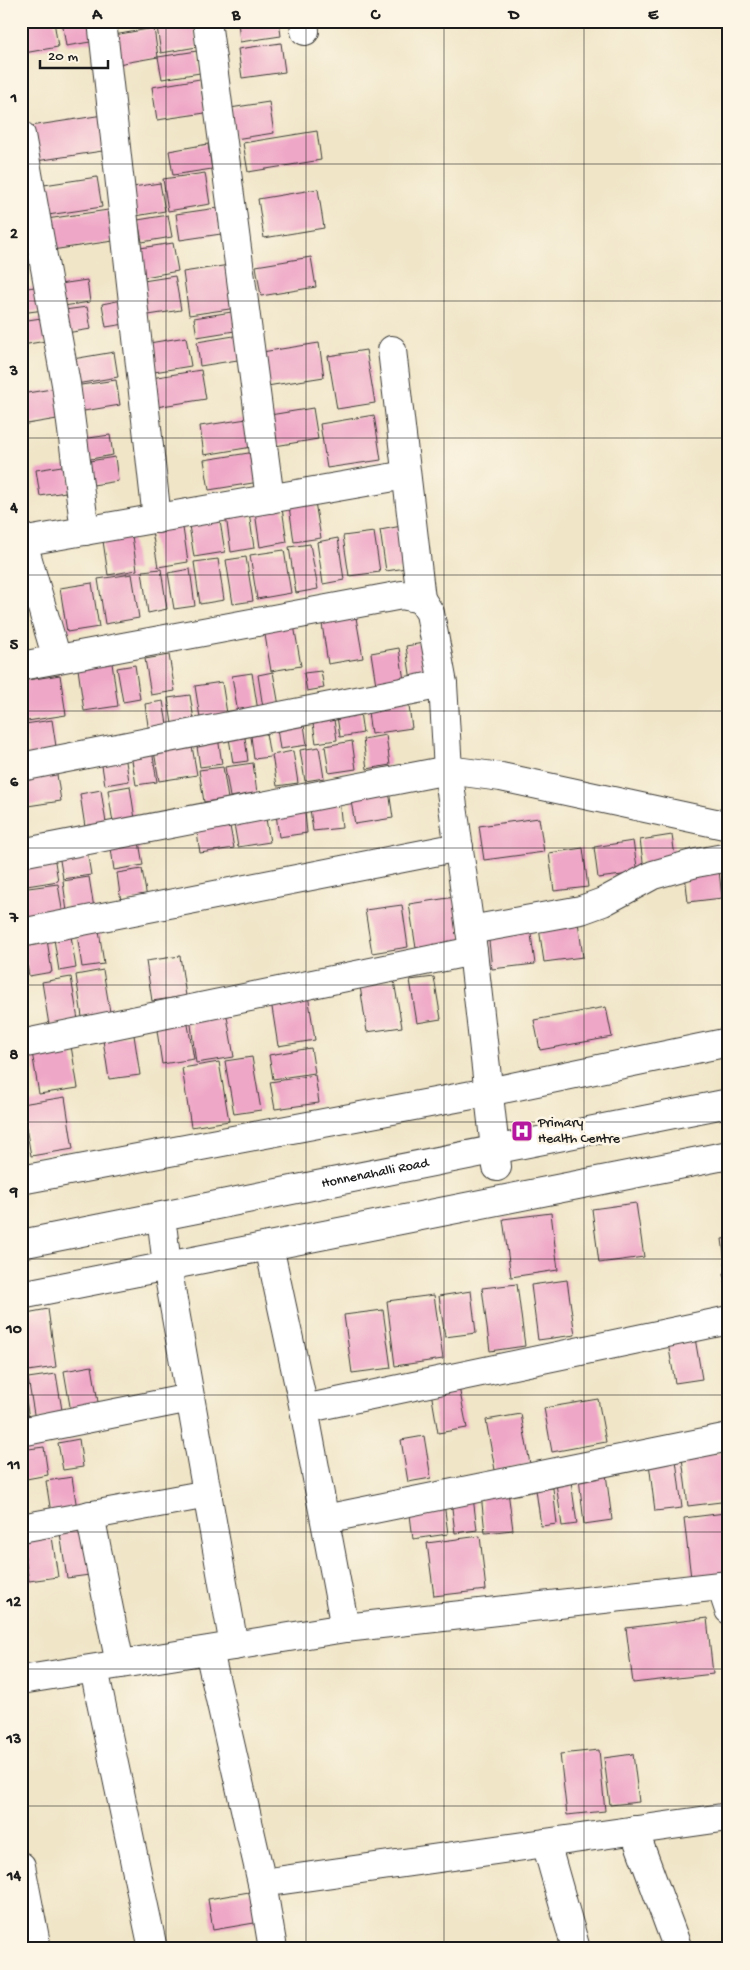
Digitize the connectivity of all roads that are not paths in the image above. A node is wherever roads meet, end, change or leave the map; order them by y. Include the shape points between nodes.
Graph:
1 (102, 21) edge
2 (207, 21) edge
3 (21, 135) edge
4 (392, 350) dead end
5 (406, 475) junction
6 (270, 499) junction
7 (158, 519) junction
8 (85, 531) junction
9 (22, 540) edge
10 (420, 599) junction
11 (57, 659) junction
12 (21, 666) edge
13 (442, 684) junction
14 (21, 767) edge
15 (448, 770) junction
16 (729, 826) edge
17 (459, 847) junction
18 (21, 854) edge
19 (729, 857) edge
20 (21, 933) edge
21 (472, 941) junction
22 (729, 1042) edge
23 (21, 1044) edge
24 (488, 1092) junction
25 (729, 1103) edge
26 (729, 1122) edge
27 (729, 1155) edge
28 (496, 1159) junction
29 (21, 1180) edge
30 (164, 1232) junction
31 (21, 1244) edge
32 (269, 1246) junction
33 (21, 1261) edge
34 (167, 1266) junction
35 (21, 1296) edge
36 (729, 1320) edge
37 (190, 1398) junction
38 (304, 1409) junction
39 (21, 1432) edge
40 (729, 1437) edge
41 (208, 1494) junction
42 (90, 1515) junction
43 (325, 1519) junction
44 (21, 1528) edge
45 (726, 1594) edge
46 (345, 1628) junction
47 (221, 1648) junction
48 (120, 1664) junction
49 (94, 1669) junction
50 (21, 1680) edge
51 (729, 1817) edge
52 (634, 1830) junction
53 (546, 1843) junction
54 (21, 1866) edge
55 (262, 1883) junction
56 (37, 1949) edge
57 (153, 1949) edge
58 (272, 1949) edge
59 (576, 1949) edge
60 (678, 1949) edge

1 - 7 street
2 - 6 street
3 - 8 street via 66,384
4 - 5 street
5 - 6 street
5 - 10 street
6 - 7 street
7 - 8 street
8 - 9 street
9 - 11 street
10 - 11 street via 402,595
10 - 13 street via 430,613
11 - 12 street
13 - 14 street
13 - 15 street
15 - 16 street via 501,777
15 - 17 street
15 - 18 street
17 - 20 street
17 - 21 street
19 - 21 street via 653,875 581,910
21 - 23 street
21 - 24 street
22 - 24 street
24 - 28 street
24 - 29 street
25 - 28 street, Honnenahalli Road
26 - 28 street, Honnenahalli Road
27 - 32 street
28 - 30 street, Honnenahalli Road
28 - 31 street, Honnenahalli Road
30 - 33 street, Honnenahalli Road
30 - 34 street
32 - 34 street
32 - 38 street
34 - 35 street
34 - 37 street
36 - 38 street
37 - 39 street
37 - 41 street
38 - 43 street
40 - 43 street
41 - 42 street
41 - 47 street
42 - 44 street
42 - 48 street
43 - 46 street
45 - 46 street
46 - 47 street
47 - 48 street
47 - 55 street
48 - 49 street
49 - 50 street
49 - 57 street
51 - 52 street
52 - 53 street
52 - 60 street
53 - 55 street
53 - 59 street
54 - 56 street
55 - 58 street

